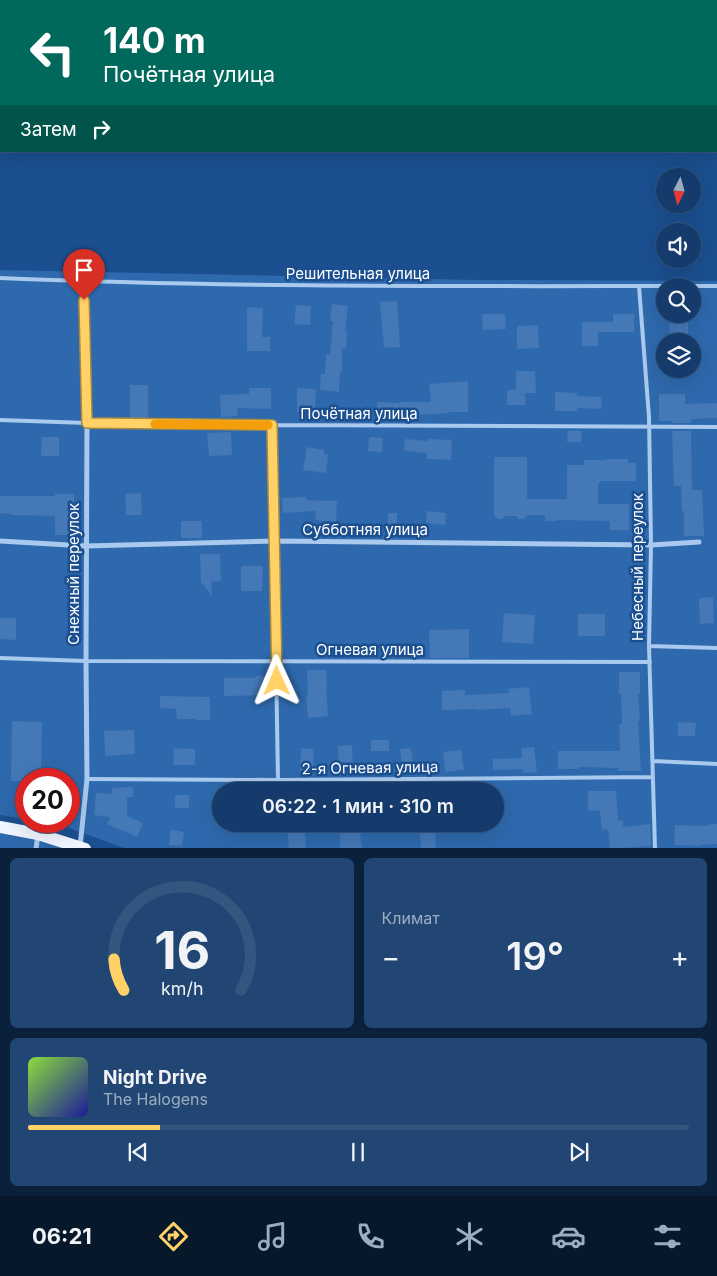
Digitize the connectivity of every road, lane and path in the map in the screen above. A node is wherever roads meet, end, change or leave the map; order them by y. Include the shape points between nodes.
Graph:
1 (0, 278) edge
2 (639, 286) junction
3 (717, 286) edge
4 (84, 300) dead end
5 (0, 420) edge
6 (87, 423) junction
7 (272, 425) junction
8 (649, 427) junction
9 (717, 427) edge
10 (0, 541) edge
11 (275, 541) junction
12 (699, 542) dead end
13 (651, 545) junction
14 (86, 546) junction
15 (649, 646) junction
16 (717, 648) edge
17 (0, 658) edge
18 (86, 661) junction
19 (277, 661) junction
20 (650, 662) junction
21 (652, 761) junction
22 (717, 764) edge
23 (653, 777) junction
24 (87, 780) junction
25 (278, 780) junction
26 (0, 827) edge
27 (38, 834) junction
28 (36, 848) edge
29 (83, 848) edge
30 (655, 848) edge

1 - 2 lane, Решительная улица via 271,286
2 - 3 lane, Решительная улица
2 - 8 lane, Небесный переулок
4 - 6 street, Снежный переулок
5 - 6 lane, Почётная улица
6 - 7 lane, Почётная улица
6 - 14 street, Снежный переулок
7 - 8 lane, Почётная улица
7 - 11 lane
8 - 9 lane, Почётная улица
8 - 13 lane, Небесный переулок
10 - 14 street, Субботняя улица
11 - 13 street, Субботняя улица
11 - 14 street, Субботняя улица
11 - 19 lane
12 - 13 street, Субботняя улица
13 - 15 lane, Небесный переулок
14 - 18 street, Снежный переулок
15 - 16 lane
15 - 20 lane, Небесный переулок
17 - 18 lane, Огневая улица
18 - 19 lane, Огневая улица
18 - 24 street, Снежный переулок
19 - 20 lane, Огневая улица
19 - 25 lane
20 - 21 lane, Небесный переулок
21 - 22 lane
21 - 23 lane, Небесный переулок
23 - 25 lane, 2-я Огневая улица
23 - 30 lane, Небесный переулок
24 - 25 lane, 2-я Огневая улица
24 - 29 street, Снежный переулок
26 - 27 main road
27 - 28 street
27 - 29 main road

